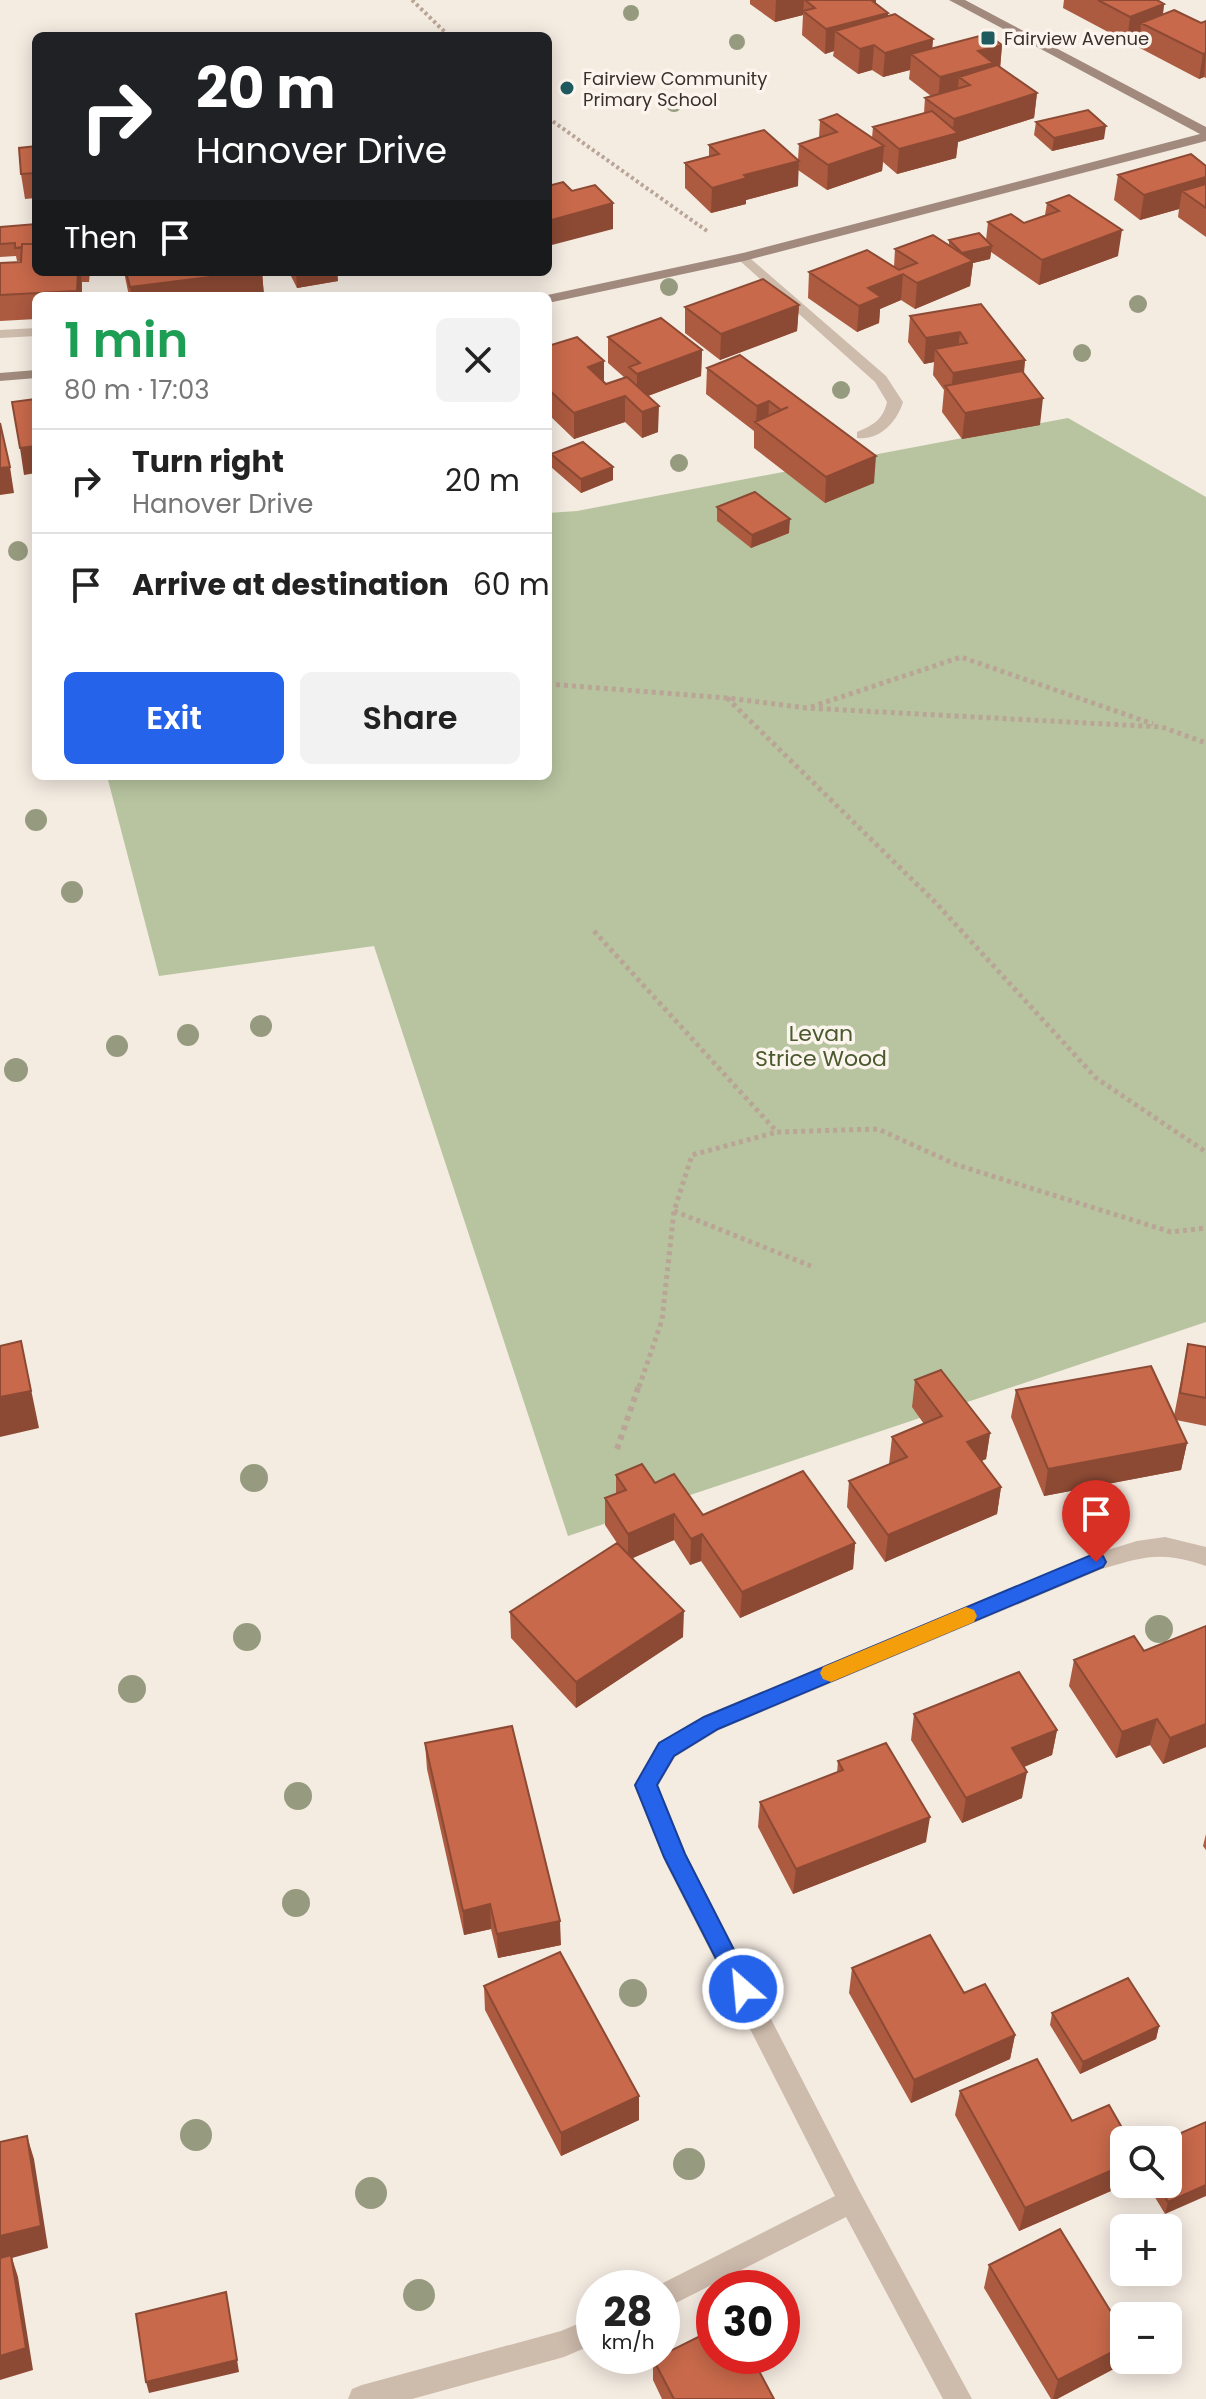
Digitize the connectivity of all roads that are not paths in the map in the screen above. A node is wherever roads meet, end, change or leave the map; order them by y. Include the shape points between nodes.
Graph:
1 (955, 0) edge
2 (1206, 135) edge
3 (744, 257) junction
4 (552, 298) edge
5 (32, 332) edge
6 (0, 334) edge
7 (32, 374) edge
8 (0, 377) edge
9 (862, 435) dead end
10 (1206, 1557) edge
11 (851, 2201) junction
12 (680, 2288) edge
13 (576, 2338) edge
14 (362, 2399) edge
15 (958, 2399) edge

1 - 2 street
2 - 3 street
3 - 4 street
3 - 9 street via 881,379 895,402 893,412 886,424
5 - 6 street
7 - 8 street
10 - 11 street via 1152,1544 1096,1562 711,1723 667,1750 646,1785 675,1857
11 - 12 street
11 - 15 street
13 - 14 street

